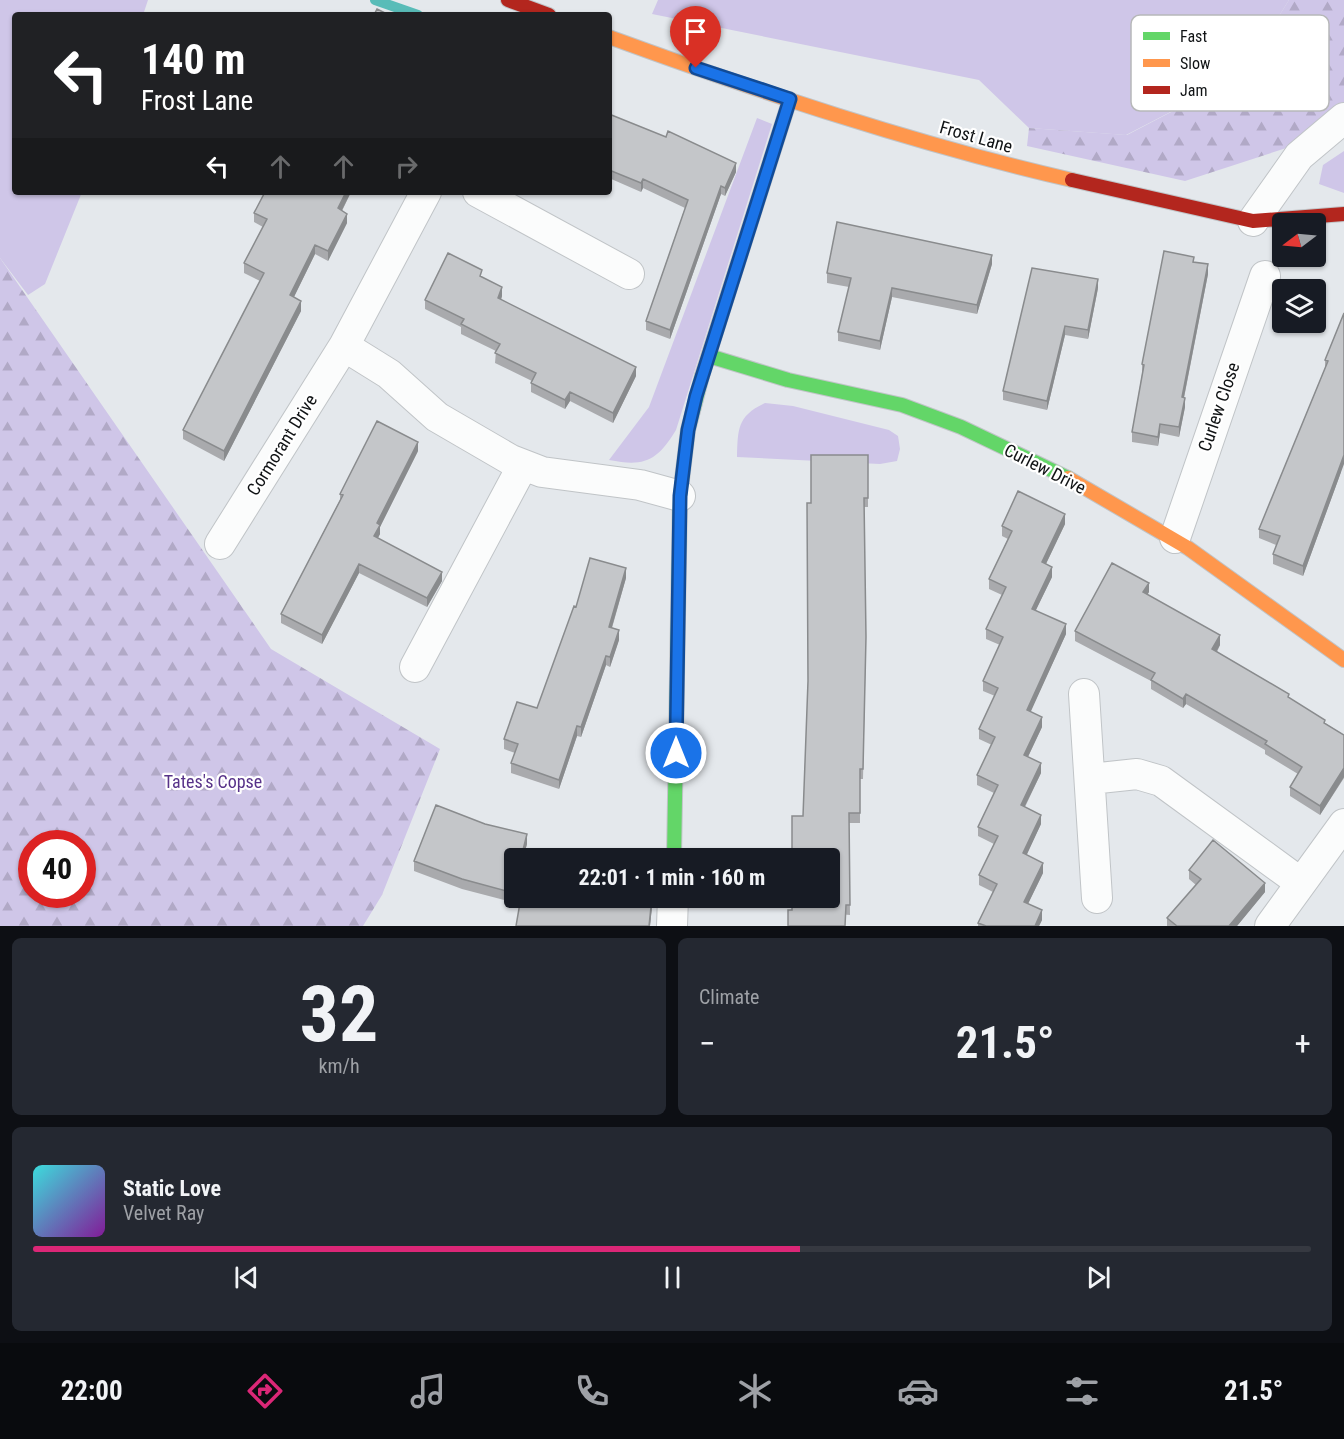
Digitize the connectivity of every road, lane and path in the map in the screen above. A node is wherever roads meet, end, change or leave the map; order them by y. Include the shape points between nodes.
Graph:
1 (507, 0) edge
2 (541, 12) edge
3 (612, 38) edge
4 (790, 99) junction
5 (1344, 118) edge
6 (424, 195) edge
7 (484, 195) edge
8 (1344, 214) edge
9 (1253, 221) junction
10 (629, 274) dead end
11 (1265, 276) dead end
12 (344, 346) junction
13 (709, 356) junction
14 (523, 465) junction
15 (680, 496) junction
16 (1175, 538) junction
17 (220, 544) dead end
18 (1344, 660) edge
19 (415, 667) dead end
20 (1084, 694) dead end
21 (1090, 779) junction
22 (1344, 824) edge
23 (674, 848) edge
24 (1301, 883) junction
25 (1097, 898) dead end
26 (673, 908) edge
27 (672, 926) edge
28 (1270, 926) edge

1 - 2 street
3 - 4 street, Frost Lane
4 - 9 street, Frost Lane via 989,160
4 - 13 street
5 - 9 street via 1299,156
6 - 12 street, Cormorant Drive
7 - 10 street
8 - 9 street, Frost Lane
11 - 16 street, Curlew Close
12 - 14 street via 388,374 446,423
12 - 17 street, Cormorant Drive
13 - 15 street via 688,430
13 - 16 street, Curlew Drive via 769,376 901,405 1032,461
14 - 15 street via 542,472 640,485
14 - 19 street
15 - 23 street
16 - 18 street, Curlew Drive
20 - 21 street
21 - 24 street via 1137,774 1161,781
21 - 25 street
22 - 24 street
24 - 28 street
26 - 27 street

